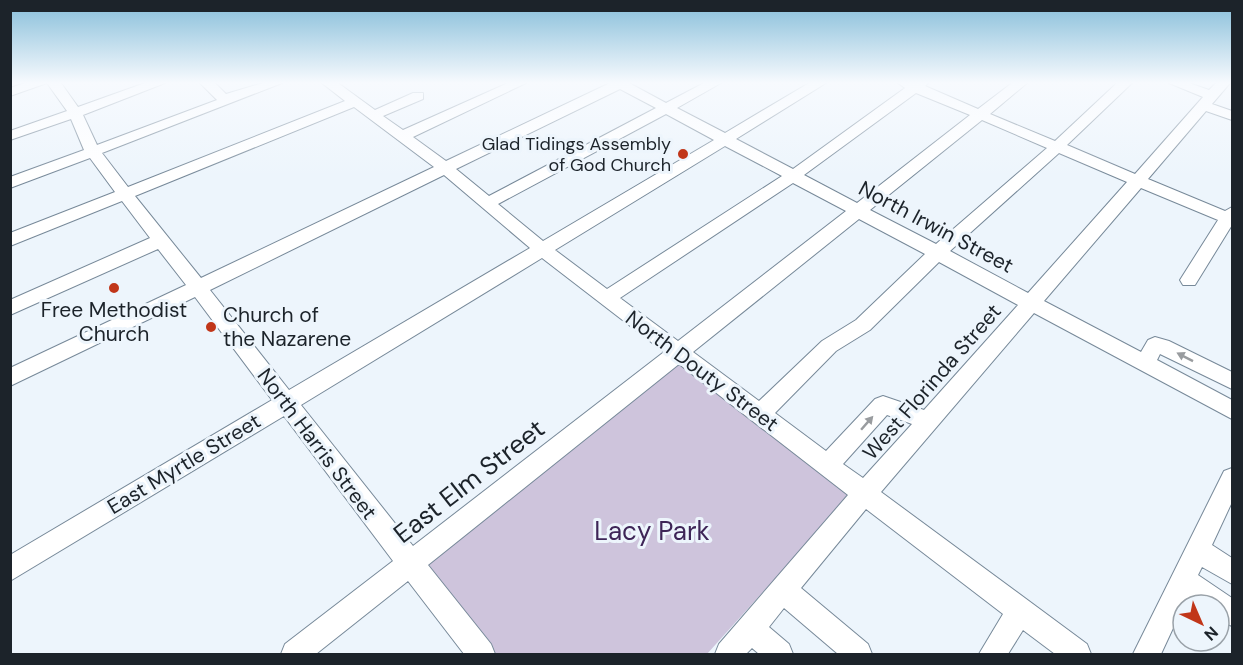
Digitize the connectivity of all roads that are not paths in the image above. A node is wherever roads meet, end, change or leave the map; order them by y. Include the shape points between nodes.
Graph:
1 (72, 114) edge
2 (75, 114) edge
3 (193, 114) edge
4 (291, 114) edge
5 (372, 114) edge
6 (378, 114) edge
7 (451, 114) edge
8 (558, 114) edge
9 (655, 114) edge
10 (677, 114) edge
11 (768, 114) edge
12 (874, 114) edge
13 (1092, 114) edge
14 (1196, 114) edge
15 (980, 115) joint
16 (374, 116) junction
17 (10, 136) edge
18 (403, 136) junction
19 (725, 140) junction
20 (1057, 147) junction
21 (93, 152) junction
22 (447, 169) junction
23 (793, 176) junction
24 (1138, 181) junction
25 (10, 183) edge
26 (126, 194) junction
27 (488, 203) junction
28 (858, 211) junction
29 (1231, 217) edge
30 (10, 240) edge
31 (162, 240) junction
32 (543, 250) junction
33 (937, 253) junction
34 (1188, 280) dead end
35 (197, 286) junction
36 (606, 298) junction
37 (1031, 303) junction
38 (10, 308) edge
39 (677, 352) junction
40 (1145, 363) junction
41 (10, 378) edge
42 (1233, 381) edge
43 (286, 403) junction
44 (1233, 410) edge
45 (759, 415) junction
46 (928, 420) junction
47 (827, 465) junction
48 (1233, 478) edge
49 (864, 494) junction
50 (1198, 550) junction
51 (410, 564) junction
52 (10, 569) edge
53 (1233, 572) edge
54 (1183, 580) junction
55 (783, 590) junction
56 (1019, 612) junction
57 (1233, 613) edge
58 (751, 628) junction
59 (1067, 652) edge
60 (295, 654) edge
61 (481, 654) edge
62 (729, 654) edge
63 (779, 654) edge
64 (858, 654) edge
65 (993, 654) edge
66 (1147, 654) edge

1 - 17 street
2 - 21 street, North Harris Street
3 - 21 street
4 - 26 street
5 - 16 street, North Douty Street
6 - 16 street
7 - 18 street
8 - 22 street
9 - 27 street
10 - 19 street, North Irwin Street
11 - 19 street, East Myrtle Street
12 - 23 street
13 - 20 street
14 - 24 street, West Florinda Street
15 - 20 street
15 - 28 street, East Elm Street
16 - 18 street, North Douty Street
18 - 22 street, North Douty Street
19 - 23 street, North Irwin Street
19 - 32 street, East Myrtle Street
20 - 24 street
20 - 33 street
21 - 25 street
21 - 26 street, North Harris Street
22 - 27 street, North Douty Street
22 - 35 street
23 - 28 street, North Irwin Street
23 - 36 street
24 - 29 street
24 - 37 street, West Florinda Street
26 - 30 street
26 - 31 street, North Harris Street
27 - 32 street, North Douty Street
28 - 33 street, North Irwin Street
28 - 39 street, East Elm Street
29 - 34 street
31 - 35 street, North Harris Street
31 - 38 street
32 - 36 street, North Douty Street
32 - 43 street, East Myrtle Street
33 - 37 street, North Irwin Street
33 - 45 street via 863,325 829,346
35 - 41 street
35 - 43 street, North Harris Street
36 - 39 street, North Douty Street
37 - 40 street, North Irwin Street
37 - 46 street, West Florinda Street
39 - 45 street, North Douty Street
39 - 51 street, East Elm Street
42 -> 40 street via 1162,346 1155,345
40 - 44 street, North Irwin Street
43 - 51 street, North Harris Street
43 - 52 street, East Myrtle Street
45 - 47 street, North Douty Street
47 -> 46 street via 883,405
46 - 49 street, West Florinda Street
47 - 49 street, North Douty Street
48 - 50 street
49 - 55 street, West Florinda Street
49 - 56 street, North Douty Street
50 - 53 street
50 - 54 street
51 - 60 street, East Elm Street
51 - 61 street, North Harris Street
54 - 57 street
54 - 66 street
55 - 58 street, West Florinda Street
55 - 64 street
56 - 59 street, North Douty Street
56 - 65 street
58 - 62 street, West Florinda Street
58 - 63 street

